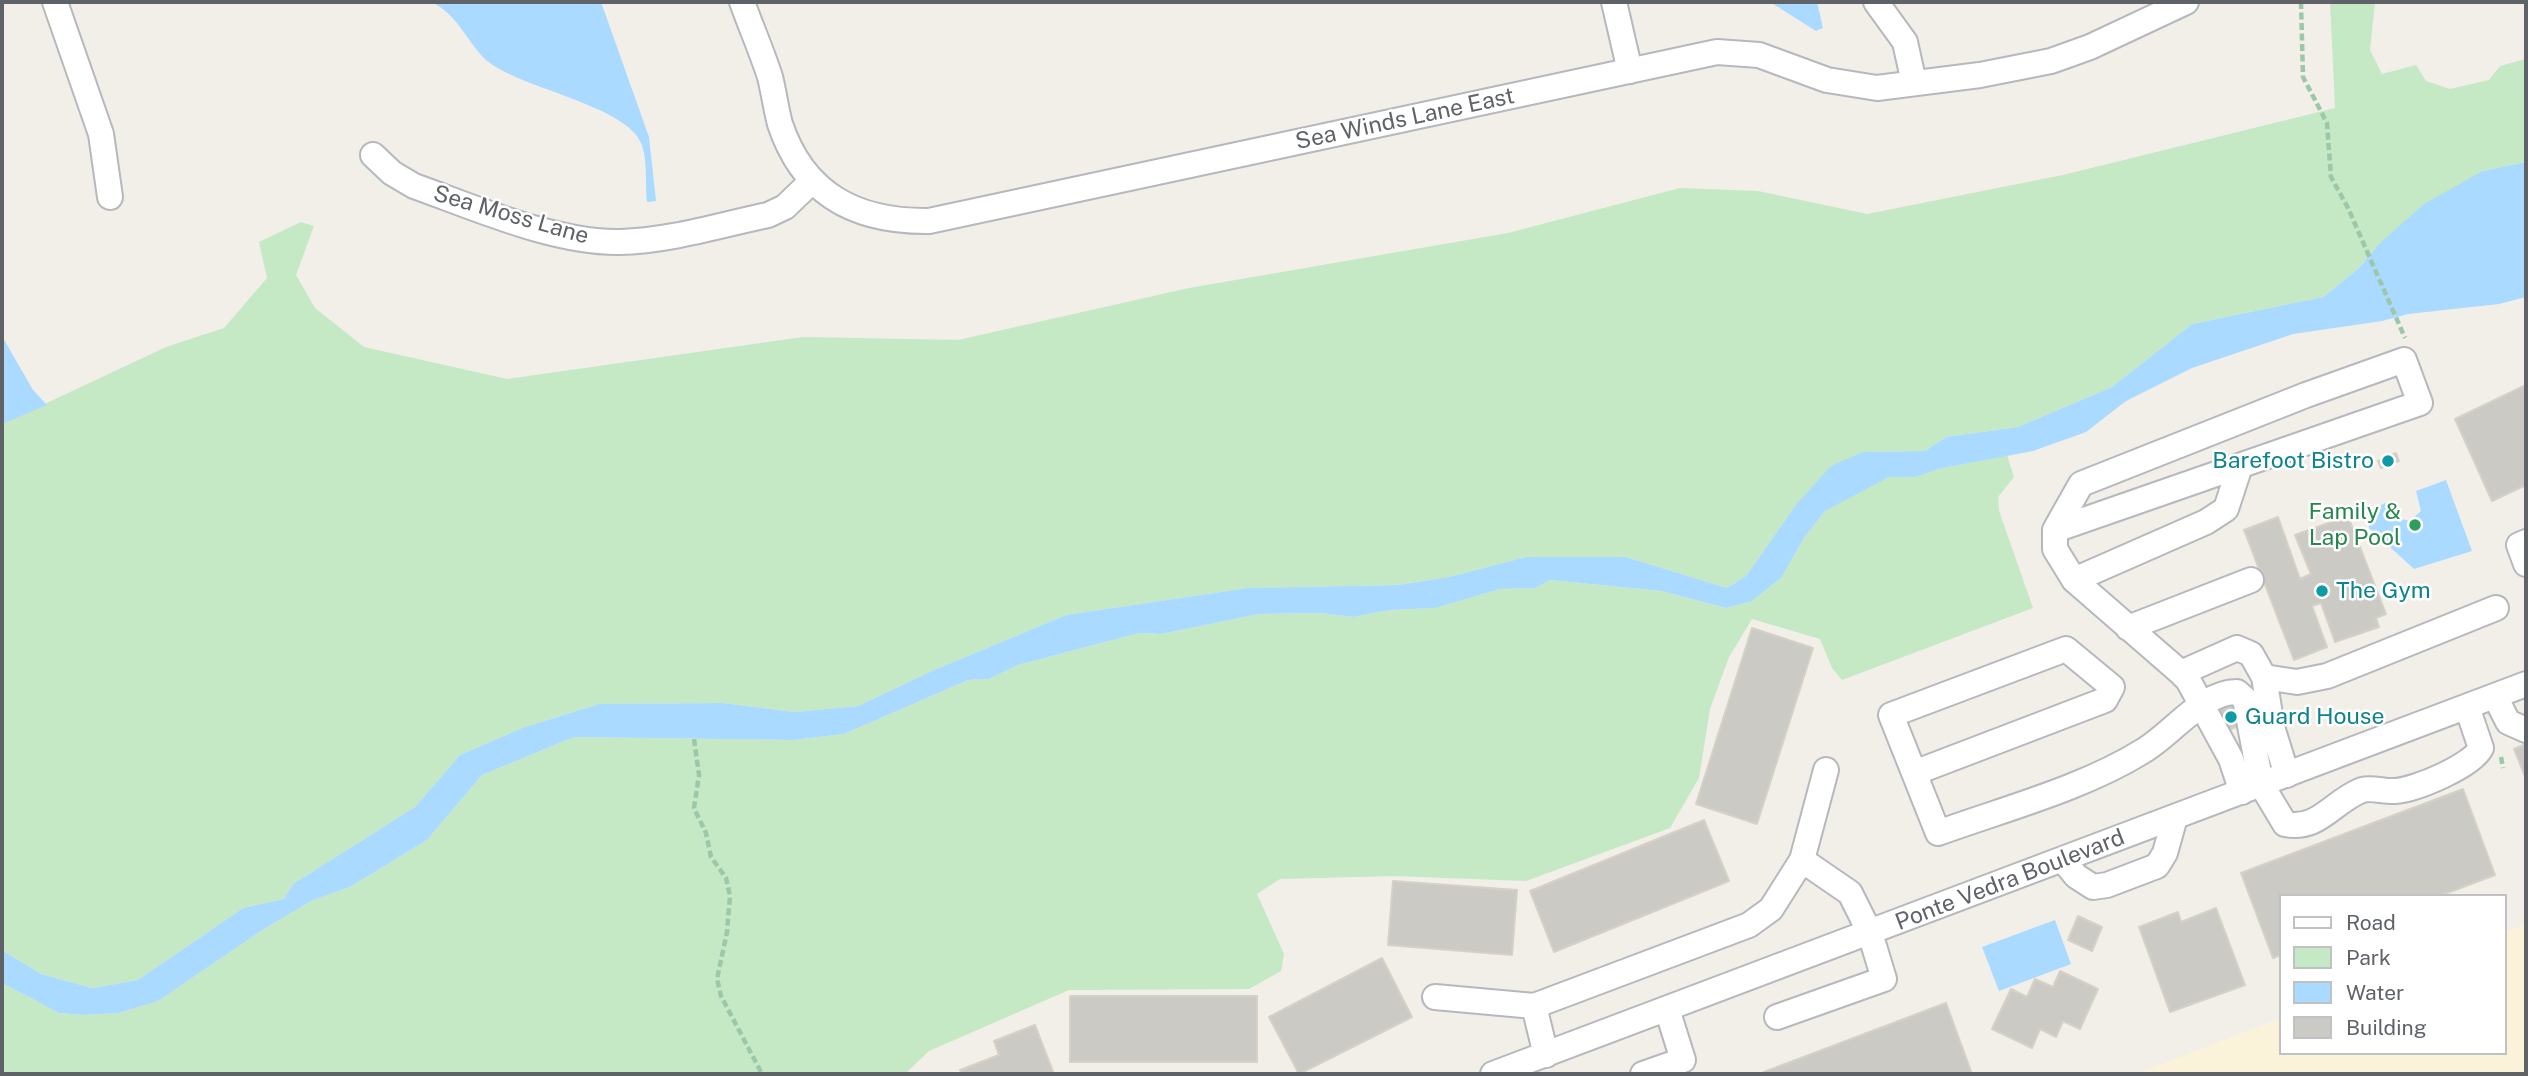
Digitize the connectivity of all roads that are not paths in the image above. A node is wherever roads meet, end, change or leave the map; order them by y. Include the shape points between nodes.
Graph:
1 (55, 2) edge
2 (741, 2) edge
3 (1614, 2) edge
4 (1876, 2) edge
5 (2186, 2) edge
6 (1630, 71) junction
7 (1914, 83) junction
8 (373, 155) dead end
9 (812, 181) junction
10 (110, 197) dead end
11 (2240, 466) junction
12 (2054, 530) junction
13 (2526, 542) edge
14 (2526, 564) edge
15 (2074, 580) junction
16 (2251, 580) dead end
17 (2496, 608) dead end
18 (2128, 628) junction
19 (2180, 673) junction
20 (2264, 677) junction
21 (2526, 684) edge
22 (2495, 696) junction
23 (2203, 705) junction
24 (2467, 707) junction
25 (2526, 730) edge
26 (1826, 769) dead end
27 (1914, 774) junction
28 (2287, 775) junction
29 (2252, 788) junction
30 (2175, 817) junction
31 (1802, 860) junction
32 (2063, 860) junction
33 (1870, 933) junction
34 (1435, 997) dead end
35 (1534, 1006) junction
36 (1667, 1009) junction
37 (1777, 1017) dead end
38 (1546, 1055) junction
39 (1493, 1074) edge
40 (1643, 1074) edge

1 - 10 street via 101,134
2 - 9 street, Sea Winds Lane East via 789,146
3 - 6 street
4 - 7 street via 1905,42
5 - 7 street, Sea Winds Lane East via 2051,61
6 - 7 street, Sea Winds Lane East via 1738,51 1850,85 1877,88
6 - 9 street, Sea Winds Lane East via 929,221 891,220 855,210
8 - 9 street, Sea Moss Lane via 414,186 565,235 619,242 652,240 768,215 785,207
11 - 12 street
11 - 12 street via 2420,403 2404,360 2081,484
11 - 15 street via 2226,509
12 - 15 street via 2055,549
13 - 14 street via 2519,545
15 - 18 street
16 - 18 street
17 - 20 street via 2327,676 2297,682
18 - 19 street
19 - 20 street via 2237,648 2251,654
19 - 23 street
20 - 28 street via 2272,727
21 - 22 street, Ponte Vedra Boulevard
22 - 24 street, Ponte Vedra Boulevard
22 - 25 street via 2508,722
23 - 27 street via 2141,753 2080,781 1938,833
23 - 29 street
23 - 29 street via 2229,692 2245,699
24 - 28 street, Ponte Vedra Boulevard
24 - 29 street via 2479,735 2477,756 2416,785 2396,792 2367,789 2314,822 2296,826 2285,824
26 - 31 street
27 - 27 street via 1891,715 2066,649 2112,687 2105,700
28 - 29 street, Ponte Vedra Boulevard
29 - 30 street, Ponte Vedra Boulevard
30 - 32 street, Ponte Vedra Boulevard
30 - 32 street via 2162,858 2151,869 2093,887
31 - 33 street via 1850,893
31 - 35 street via 1771,909 1749,925
32 - 33 street, Ponte Vedra Boulevard
33 - 36 street, Ponte Vedra Boulevard
33 - 37 street via 1884,979
34 - 35 street
35 - 38 street
36 - 38 street, Ponte Vedra Boulevard
36 - 40 street via 1683,1060
38 - 39 street, Ponte Vedra Boulevard

